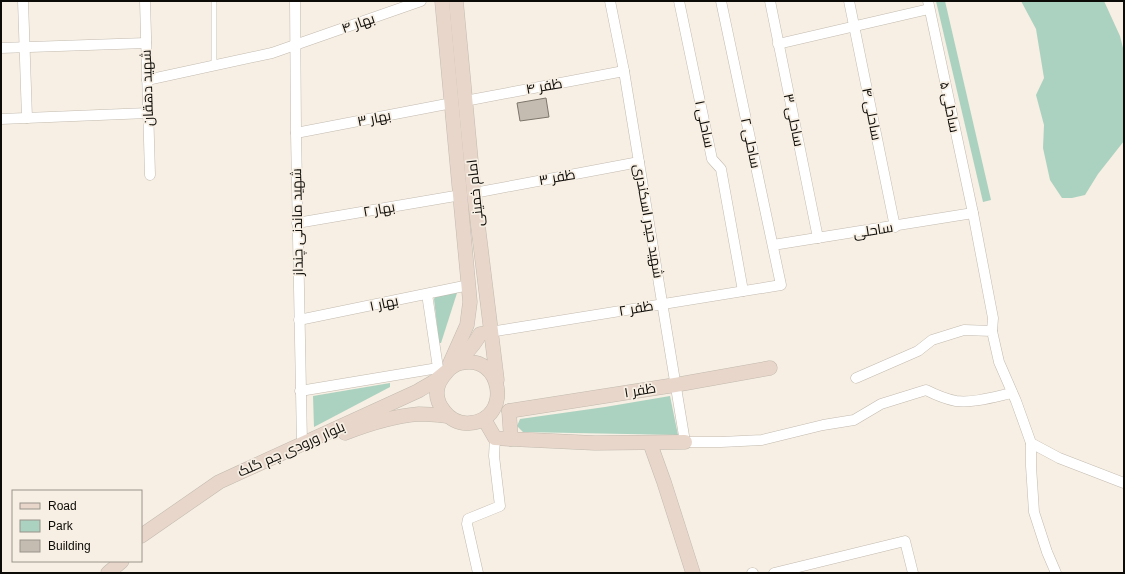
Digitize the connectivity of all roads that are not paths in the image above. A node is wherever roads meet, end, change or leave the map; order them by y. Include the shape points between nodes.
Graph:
1 (23, 1) edge
2 (145, 1) edge
3 (214, 1) edge
4 (295, 1) edge
5 (421, 1) edge
6 (442, 1) edge
7 (456, 1) edge
8 (610, 1) edge
9 (679, 1) edge
10 (721, 1) edge
11 (770, 1) edge
12 (849, 1) edge
13 (929, 5) edge
14 (854, 27) junction
15 (146, 43) junction
16 (778, 44) junction
17 (296, 45) junction
18 (1, 48) edge
19 (24, 48) junction
20 (214, 66) junction
21 (624, 72) junction
22 (147, 80) junction
23 (458, 102) junction
24 (148, 113) junction
25 (27, 118) junction
26 (1, 119) edge
27 (296, 133) junction
28 (639, 162) junction
29 (150, 175) dead end
30 (468, 194) junction
31 (973, 214) junction
32 (297, 223) junction
33 (895, 227) junction
34 (818, 238) junction
35 (773, 245) junction
36 (469, 285) junction
37 (781, 285) joint
38 (743, 291) junction
39 (427, 294) junction
40 (662, 304) junction
41 (299, 320) junction
42 (992, 331) junction
43 (490, 332) junction
44 (770, 368) dead end
45 (446, 372) junction
46 (856, 378) dead end
47 (497, 384) junction
48 (675, 385) junction
49 (300, 391) junction
50 (1012, 393) junction
51 (394, 401) junction
52 (496, 404) junction
53 (509, 411) junction
54 (448, 416) junction
55 (401, 417) junction
56 (484, 419) junction
57 (495, 438) junction
58 (510, 438) junction
59 (685, 442) junction
60 (302, 443) junction
61 (650, 443) junction
62 (1031, 443) junction
63 (1124, 483) edge
64 (142, 535) edge
65 (142, 544) edge
66 (112, 562) edge
67 (121, 562) edge
68 (100, 573) edge
69 (108, 573) edge
70 (478, 573) edge
71 (692, 573) edge
72 (774, 573) edge
73 (913, 573) edge
74 (1056, 573) edge

1 - 19 street
2 - 15 street, شهید دهقان
3 - 20 lane
4 - 17 street, شهید ماندنی چنداز
5 - 17 street, بهار ۴
6 - 23 street, امام خمینی
7 - 23 street, امام خمینی
8 - 21 street, شهید حیدر اسکندری
9 - 38 street, ساحلی ۱ via 712,159 721,169
10 - 35 street, ساحلی ۲
11 - 16 street, ساحلی ۳
12 - 14 street, ساحلی ۴
13 - 14 street
13 - 31 street, ساحلی ۵
14 - 16 street
14 - 33 street, ساحلی ۴
15 - 19 street
15 - 22 street, شهید دهقان
16 - 34 street, ساحلی ۳
17 - 20 street, بهار ۴
17 - 27 street, شهید ماندنی چنداز
18 - 19 street
19 - 25 street
20 - 22 street, بهار ۴
21 - 23 street, ظفر ۴
21 - 28 street, شهید حیدر اسکندری
22 - 24 street, شهید دهقان
23 - 27 street, بهار ۳
23 - 30 street, امام خمینی
24 - 25 street
24 - 29 street, شهید دهقان
25 - 26 street
27 - 32 street, شهید ماندنی چنداز
28 - 30 street, ظفر ۳
28 - 40 street, شهید حیدر اسکندری
30 - 32 street, بهار ۲
30 - 36 street, امام خمینی
30 - 43 street, امام خمینی
31 - 33 street, ساحلی
31 - 42 street, ساحلی ۵ via 993,318
32 - 41 street, شهید ماندنی چنداز
33 - 34 street, ساحلی
34 - 35 street, ساحلی
35 - 37 street, ساحلی ۲
36 - 39 street, بهار ۱
36 - 45 street, امام خمینی via 467,325
37 - 38 street, ظفر ۲
38 - 40 street, ظفر ۲
39 - 41 street, بهار ۱
39 - 49 street via 438,368
40 - 43 street, ظفر ۲
40 - 48 street, شهید حیدر اسکندری
41 - 49 street, شهید ماندنی چنداز
42 - 46 street via 964,330 932,340 918,351
42 - 50 street, ساحلی ۵ via 999,362
43 - 45 street via 480,334 464,355
43 - 47 street, امام خمینی
44 - 48 street, ظفر ۱
45 - 47 street via 462,363 480,364 494,376
45 - 51 street, بلوار ورودی چم گلک via 418,391
45 - 54 street via 437,389 441,408
47 - 52 street via 499,394
48 - 53 street, ظفر ۱
48 - 59 street, شهید حیدر اسکندری
49 - 60 street, شهید ماندنی چنداز
50 - 59 street via 956,401 942,398 926,390 881,404 854,420 823,424 762,440
50 - 62 street, ساحلی ۵
51 - 55 street via 404,402 406,405 407,410
51 - 60 street, بلوار ورودی چم گلک
52 - 53 street
52 - 56 street
53 - 58 street
54 - 55 street, بلوار ورودی چم گلک via 420,414
54 - 56 street via 465,423 475,423
55 - 65 street, بلوار ورودی چم گلک via 335,436 221,486
56 - 57 street
57 - 58 street
57 - 70 street via 494,456 500,506 468,519 467,524
58 - 61 street
59 - 61 street
60 - 64 street, بلوار ورودی چم گلک via 219,482
61 - 71 street
62 - 63 street via 1059,458
62 - 74 street, ساحلی ۵ via 1034,512
66 - 68 street
67 - 69 street
72 - 73 street via 905,541

